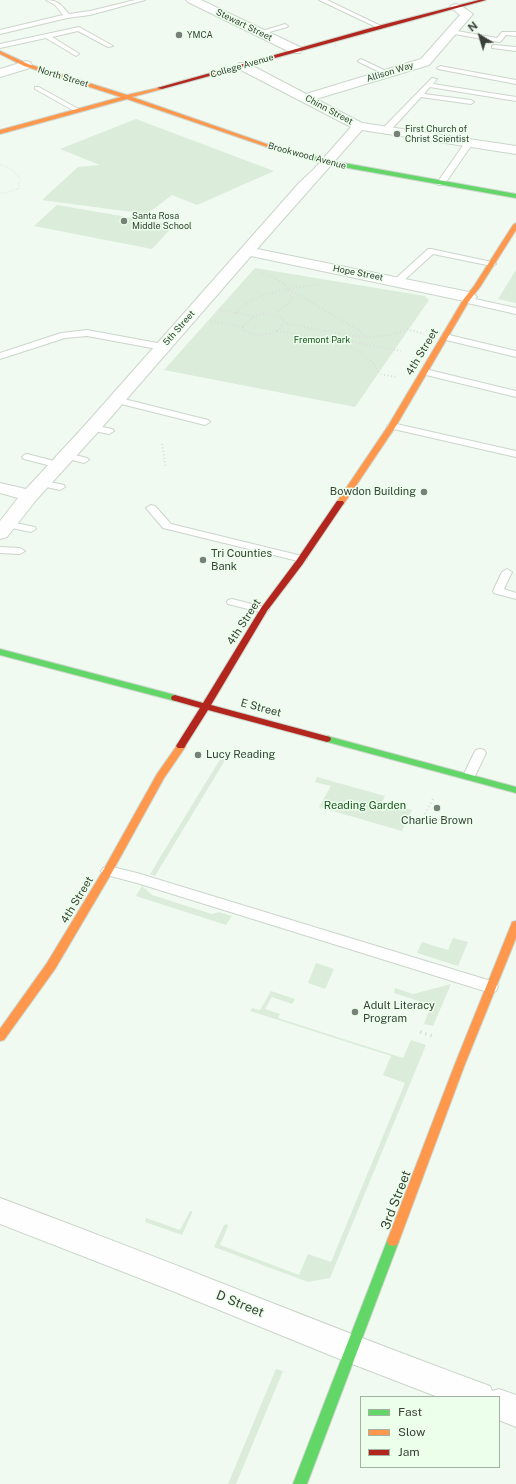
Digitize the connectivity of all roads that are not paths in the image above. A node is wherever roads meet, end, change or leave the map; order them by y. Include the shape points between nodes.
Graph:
1 (49, 0) edge
2 (126, 0) edge
3 (142, 0) edge
4 (192, 0) edge
5 (322, 0) edge
6 (484, 0) edge
7 (461, 4) edge
8 (85, 10) dead end
9 (67, 16) junction
10 (286, 26) dead end
11 (380, 27) junction
12 (0, 32) edge
13 (451, 32) junction
14 (259, 33) junction
15 (516, 34) edge
16 (47, 36) junction
17 (0, 46) edge
18 (110, 46) dead end
19 (494, 47) dead end
20 (296, 50) junction
21 (516, 50) edge
22 (0, 52) edge
23 (76, 54) dead end
24 (361, 61) dead end
25 (26, 65) junction
26 (243, 66) junction
27 (440, 68) dead end
28 (0, 73) edge
29 (386, 73) junction
30 (435, 78) dead end
31 (516, 82) edge
32 (428, 84) junction
33 (37, 88) dead end
34 (419, 95) junction
35 (128, 98) junction
36 (306, 98) junction
37 (516, 99) edge
38 (471, 102) dead end
39 (78, 111) junction
40 (359, 126) junction
41 (386, 130) junction
42 (0, 132) edge
43 (469, 143) junction
44 (516, 150) edge
45 (326, 162) junction
46 (441, 183) junction
47 (516, 196) edge
48 (516, 225) edge
49 (247, 251) junction
50 (492, 264) junction
51 (398, 281) junction
52 (468, 298) junction
53 (516, 311) edge
54 (445, 337) junction
55 (163, 346) junction
56 (516, 354) edge
57 (0, 356) edge
58 (425, 372) junction
59 (516, 394) edge
60 (116, 400) junction
61 (205, 422) dead end
62 (392, 426) junction
63 (92, 428) junction
64 (109, 432) dead end
65 (516, 454) edge
66 (27, 458) dead end
67 (63, 460) junction
68 (84, 460) dead end
69 (60, 487) dead end
70 (0, 488) edge
71 (36, 489) junction
72 (151, 508) dead end
73 (3, 528) edge
74 (31, 529) dead end
75 (0, 550) edge
76 (20, 551) dead end
77 (302, 559) junction
78 (507, 572) dead end
79 (516, 596) edge
80 (232, 602) dead end
81 (264, 610) junction
82 (0, 652) edge
83 (205, 706) junction
84 (480, 753) dead end
85 (469, 776) junction
86 (516, 790) edge
87 (108, 871) junction
88 (516, 925) edge
89 (491, 987) junction
90 (0, 1038) edge
91 (0, 1211) edge
92 (353, 1350) junction
93 (476, 1396) edge
94 (500, 1404) edge
95 (516, 1411) edge
96 (300, 1484) edge

1 - 9 lane via 57,4
2 - 8 lane
3 - 9 lane
4 - 14 street, Stewart Street
5 - 11 lane
6 - 7 street, College Avenue
7 - 11 street, College Avenue
7 - 13 street, Allison Way via 467,14
9 - 12 lane
10 - 14 lane
11 - 20 street, College Avenue
13 - 15 lane via 499,40 504,33
13 - 29 street, Allison Way via 425,62
14 - 20 street, Stewart Street
16 - 17 lane
16 - 18 lane via 79,29
16 - 23 lane
19 - 21 lane
20 - 26 street, College Avenue
22 - 25 street, North Street
24 - 29 lane
25 - 28 street
25 - 35 street, North Street
26 - 35 street, College Avenue
26 - 36 street, Chinn Street
27 - 31 lane
29 - 36 street, Allison Way
30 - 32 lane
32 - 34 lane
32 - 37 lane
33 - 39 lane
34 - 38 lane
34 - 41 lane
35 - 39 street, College Avenue
35 - 45 street, Brookwood Avenue via 265,145
36 - 40 street, Chinn Street
39 - 42 street, College Avenue
40 - 41 street, Chinn Street
40 - 45 street, 5th Street
41 - 43 street, Chinn Street
43 - 44 street, Chinn Street
43 - 46 lane
45 - 46 street, Brookwood Avenue
45 - 49 street, 5th Street
46 - 47 street, Brookwood Avenue
48 - 50 street, 4th Street
49 - 51 street, Hope Street
49 - 55 street, 5th Street
50 - 51 lane via 431,250
50 - 52 street, 4th Street
51 - 52 street, Hope Street
52 - 53 lane
52 - 54 street, 4th Street
54 - 56 lane
54 - 58 street, 4th Street
55 - 57 lane via 87,334 64,335
55 - 60 street, 5th Street
58 - 59 lane
58 - 62 street, 4th Street
60 - 61 lane
60 - 63 street, 5th Street
62 - 65 lane
62 - 77 street, 4th Street
63 - 64 lane
63 - 67 street, 5th Street
66 - 67 lane
67 - 68 lane
67 - 71 street, 5th Street
69 - 71 lane
70 - 71 street
71 - 73 street, 5th Street
72 - 77 lane via 167,526
73 - 74 lane
75 - 76 lane
77 - 81 street, 4th Street
78 - 79 lane via 498,591
80 - 81 lane
81 - 83 street, 4th Street
82 - 83 street, E Street
83 - 85 street, E Street
83 - 87 street, 4th Street via 160,776
84 - 85 lane
85 - 86 street, E Street
87 - 89 lane
87 - 90 street, 4th Street via 51,966
88 - 89 street, 3rd Street
89 - 92 street, 3rd Street
91 - 92 street, D Street via 181,1280
92 - 93 street, D Street
92 - 96 street, 3rd Street
94 - 95 street

